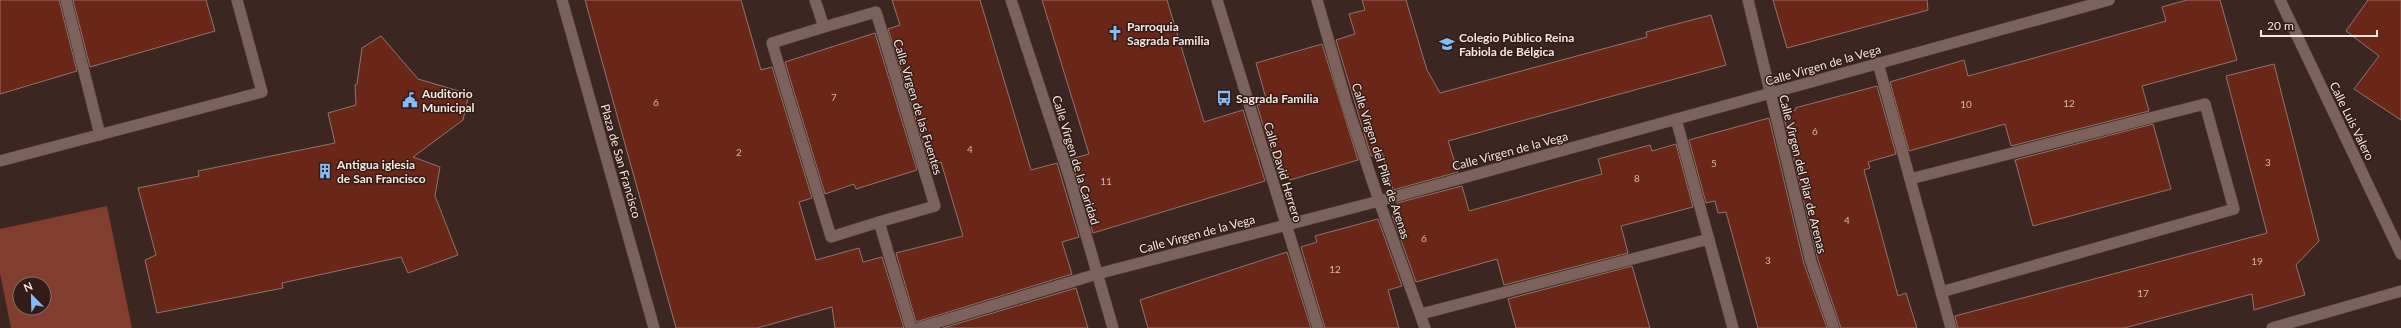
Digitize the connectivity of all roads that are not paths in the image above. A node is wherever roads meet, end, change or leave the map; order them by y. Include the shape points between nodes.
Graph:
1 (66, 0) edge
2 (237, 0) edge
3 (562, 0) edge
4 (815, 0) edge
5 (1011, 0) edge
6 (1217, 0) edge
7 (1318, 0) edge
8 (1748, 0) edge
9 (2109, 0) edge
10 (2280, 0) edge
11 (824, 27) junction
12 (1878, 64) junction
13 (1771, 94) junction
14 (1676, 119) junction
15 (100, 135) junction
16 (0, 161) edge
17 (1910, 179) junction
18 (1379, 201) junction
19 (879, 222) junction
20 (1286, 225) junction
21 (1709, 239) junction
22 (2401, 254) edge
23 (1097, 274) junction
24 (2401, 291) edge
25 (1941, 292) junction
26 (1421, 314) junction
27 (654, 328) edge
28 (911, 328) edge
29 (919, 328) edge
30 (1113, 328) edge
31 (1318, 328) edge
32 (1425, 328) edge
33 (1733, 328) edge
34 (1834, 328) edge
35 (1951, 328) edge
36 (2272, 328) edge

1 - 15 street
2 - 15 street via 262,92
3 - 27 street, Plaza de San Francisco
4 - 11 street
5 - 23 street, Calle Virgen de la Caridad via 1069,176
6 - 20 street, Calle David Herrero
7 - 18 street, Calle Virgen del Pilar de Arenas via 1347,105
8 - 13 street, Calle Virgen del Pilar de Arenas
9 - 12 street, Calle Virgen de la Vega
10 - 22 street, Calle Luis Valero
11 - 19 street, Calle Virgen de las Fuentes via 772,43 831,237
11 - 19 street, Calle Virgen de las Fuentes via 876,12 935,206
12 - 13 street, Calle Virgen de la Vega
12 - 17 street
13 - 14 street, Calle Virgen de la Vega
13 - 34 street, Calle Virgen del Pilar de Arenas via 1811,262
14 - 18 street, Calle Virgen de la Vega
14 - 21 street
15 - 16 street
17 - 25 street
17 - 25 street via 2205,104 2214,134 2234,209
18 - 20 street, Calle Virgen de la Vega
18 - 26 street, Calle Virgen del Pilar de Arenas
19 - 28 street
20 - 23 street, Calle Virgen de la Vega
20 - 31 street, Calle David Herrero
21 - 26 street
21 - 33 street
23 - 29 street, Calle Virgen de la Vega
23 - 30 street, Calle Virgen de la Caridad
24 - 36 street
25 - 35 street
26 - 32 street, Calle Virgen del Pilar de Arenas

